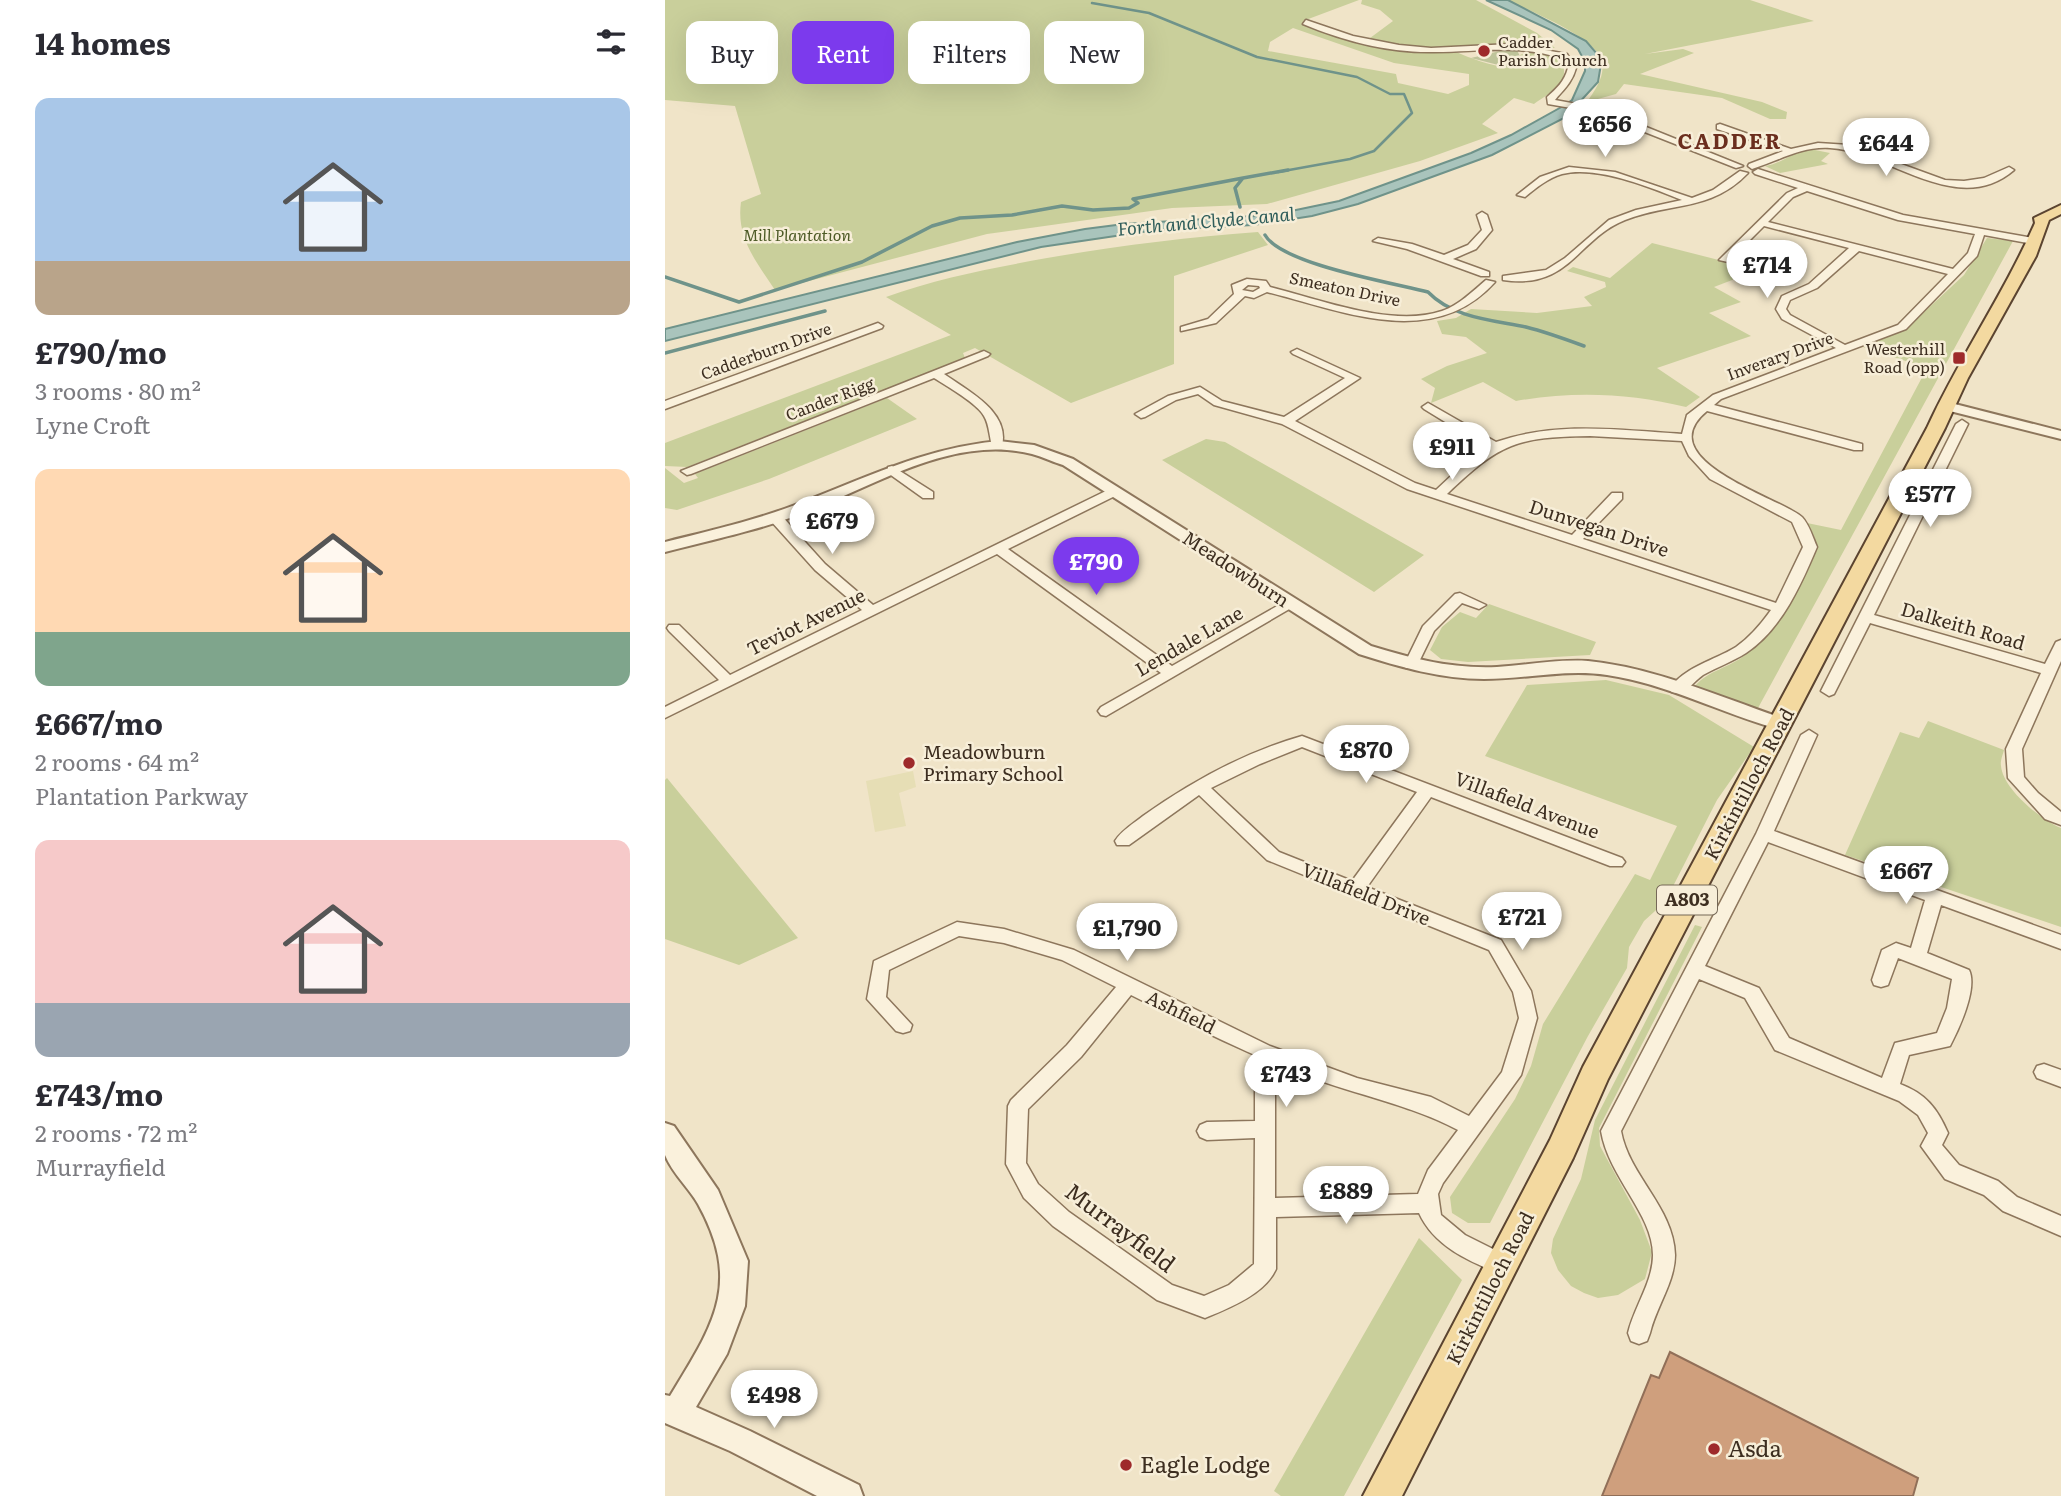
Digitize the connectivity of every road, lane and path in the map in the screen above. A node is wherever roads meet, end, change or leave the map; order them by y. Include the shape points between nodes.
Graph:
1 (1306, 22) dead end
2 (1720, 127) dead end
3 (1790, 151) junction
4 (1748, 169) junction
5 (2009, 170) dead end
6 (1807, 187) junction
7 (1522, 195) dead end
8 (1695, 202) junction
9 (2061, 209) edge
10 (1482, 215) dead end
11 (2061, 218) edge
12 (1762, 223) junction
13 (2042, 223) junction
14 (1980, 232) junction
15 (1378, 241) dead end
16 (2033, 241) junction
17 (1857, 247) junction
18 (1446, 258) junction
19 (1724, 260) dead end
20 (1957, 273) junction
21 (1488, 278) junction
22 (1214, 320) junction
23 (1226, 324) dead end
24 (878, 326) dead end
25 (1185, 329) dead end
26 (1845, 349) junction
27 (1297, 352) dead end
28 (984, 354) dead end
29 (937, 374) junction
30 (665, 405) edge
31 (1947, 406) junction
32 (1428, 407) dead end
33 (1707, 407) junction
34 (1140, 414) dead end
35 (1286, 421) junction
36 (1962, 425) dead end
37 (2061, 435) edge
38 (1687, 438) junction
39 (997, 446) junction
40 (1495, 447) junction
41 (1858, 447) dead end
42 (892, 470) junction
43 (687, 471) dead end
44 (1114, 491) junction
45 (928, 495) dead end
46 (1438, 495) junction
47 (1618, 496) dead end
48 (775, 517) junction
49 (1575, 540) junction
50 (665, 547) edge
51 (999, 549) junction
52 (1291, 604) junction
53 (1479, 605) dead end
54 (1778, 608) junction
55 (872, 611) junction
56 (1867, 618) junction
57 (674, 628) dead end
58 (2061, 645) edge
59 (1411, 665) junction
60 (2047, 670) junction
61 (1171, 673) junction
62 (729, 682) junction
63 (1677, 690) junction
64 (1829, 691) dead end
65 (1106, 711) dead end
66 (665, 713) edge
67 (1781, 724) junction
68 (1809, 735) dead end
69 (1200, 788) junction
70 (1429, 789) junction
71 (2061, 819) edge
72 (1764, 834) junction
73 (1123, 841) dead end
74 (1616, 862) dead end
75 (1355, 890) junction
76 (1935, 897) junction
77 (2061, 942) edge
78 (1917, 957) junction
79 (1693, 969) junction
80 (1881, 980) dead end
81 (1128, 986) junction
82 (904, 1025) dead end
83 (1265, 1089) dead end
84 (1888, 1089) junction
85 (1471, 1127) junction
86 (1265, 1129) junction
87 (1207, 1131) dead end
88 (665, 1134) edge
89 (1428, 1203) junction
90 (1266, 1208) junction
91 (2061, 1226) edge
92 (1501, 1264) junction
93 (1639, 1333) dead end
94 (670, 1411) edge
95 (848, 1496) edge
96 (1382, 1496) edge

1 - 4 street via 1408,48 1496,46 1564,56 1572,68 1570,79 1550,100 1583,107
2 - 3 street
3 - 4 street
3 - 5 street via 1830,145 1851,148 1951,183 1986,181
4 - 6 street
4 - 8 street via 1719,193
6 - 12 street via 1790,195
6 - 14 street via 1901,218
7 - 8 street via 1552,174 1581,170 1663,188
8 - 21 street via 1622,217 1550,272 1507,278 1499,273
9 - 13 main road, Kirkintilloch Road / A803 via 2041,218
10 - 18 street via 1486,230 1472,247
11 - 13 main road
12 - 17 street
12 - 19 street
13 - 16 main road, Kirkintilloch Road / A803
14 - 16 street
14 - 20 street, Inverary Drive via 1973,254
15 - 18 street
16 - 31 main road, Kirkintilloch Road / A803
17 - 20 street
17 - 26 street via 1813,286 1786,298 1781,309 1786,317
18 - 21 street
20 - 26 street, Inverary Drive via 1902,327
21 - 22 street, Smeaton Drive via 1464,304 1444,315 1419,319 1346,309 1247,282 1236,287 1241,294
22 - 23 street
22 - 25 street
24 - 30 street, Cadderburn Drive
26 - 33 street, Inverary Drive via 1717,397
27 - 35 street via 1354,378
28 - 29 street, Cander Rigg
29 - 39 street via 989,411
29 - 43 street, Cander Rigg
31 - 37 street
31 - 67 main road, Kirkintilloch Road / A803
32 - 40 street
33 - 38 street, Inverary Drive via 1691,418
33 - 41 street
34 - 35 street, Dunvegan Drive via 1200,390 1218,403
35 - 46 street, Dunvegan Drive via 1411,486
36 - 56 street
38 - 40 street via 1579,432
38 - 54 street via 1693,453 1714,476 1792,517 1805,535 1810,547
39 - 42 street, Meadowburn via 940,453
39 - 44 street, Meadowburn via 1059,457
40 - 46 street
42 - 45 street
42 - 48 street, Meadowburn
44 - 51 street, Teviot Avenue
44 - 52 street, Meadowburn
46 - 49 street, Dunvegan Drive
47 - 49 street
48 - 50 street, Meadowburn
48 - 55 street via 829,578
49 - 54 street, Dunvegan Drive
51 - 55 street, Teviot Avenue
51 - 61 street
52 - 59 street, Meadowburn via 1365,650
52 - 61 street, Lendale Lane
53 - 59 street via 1459,597 1428,629
54 - 63 street via 1771,622 1742,649 1693,672
55 - 62 street, Teviot Avenue
56 - 60 street, Dalkeith Road
56 - 64 street
57 - 62 street
58 - 60 street
59 - 63 street, Meadowburn via 1485,673 1585,667 1635,674
60 - 71 street via 2014,749 2016,778 2051,815
61 - 65 street, Lendale Lane
62 - 66 street, Teviot Avenue
63 - 67 street, Meadowburn
67 - 92 main road, Kirkintilloch Road / A803
68 - 72 street, Kirkintilloch Road
69 - 70 street, Villafield Avenue via 1262,755 1302,741
69 - 73 street, Villafield Avenue
69 - 75 street, Villafield Drive via 1273,856
70 - 74 street, Villafield Avenue
70 - 75 street
72 - 76 street
72 - 79 street, Kirkintilloch Road
75 - 85 street, Villafield Drive via 1495,945 1522,991 1528,1018 1511,1075
76 - 77 street
76 - 78 street
78 - 80 street via 1896,950 1888,955
78 - 84 street via 1962,975 1960,995 1943,1040 1902,1049
79 - 84 street via 1752,993 1782,1044
79 - 93 street, Kirkintilloch Road via 1611,1131 1615,1154 1663,1241 1664,1264 1641,1317
81 - 82 street, Ashfield via 1068,955 1004,936 957,929 880,966 876,999
81 - 85 street, Ashfield via 1263,1052 1356,1086 1431,1106
81 - 90 street, Murrayfield via 1074,1051 1018,1106 1016,1164 1031,1191 1061,1219 1165,1293 1205,1307 1237,1292 1265,1269
83 - 86 street, Murrayfield
84 - 91 street via 1920,1102 1938,1133 1931,1146 1952,1172
85 - 89 street, Villafield Drive via 1435,1177
86 - 87 street
86 - 90 street, Murrayfield
88 - 94 street via 709,1198 735,1261 731,1306 717,1344
89 - 90 street
89 - 92 street via 1427,1212 1444,1234
92 - 96 main road, Kirkintilloch Road / A803
94 - 95 street

